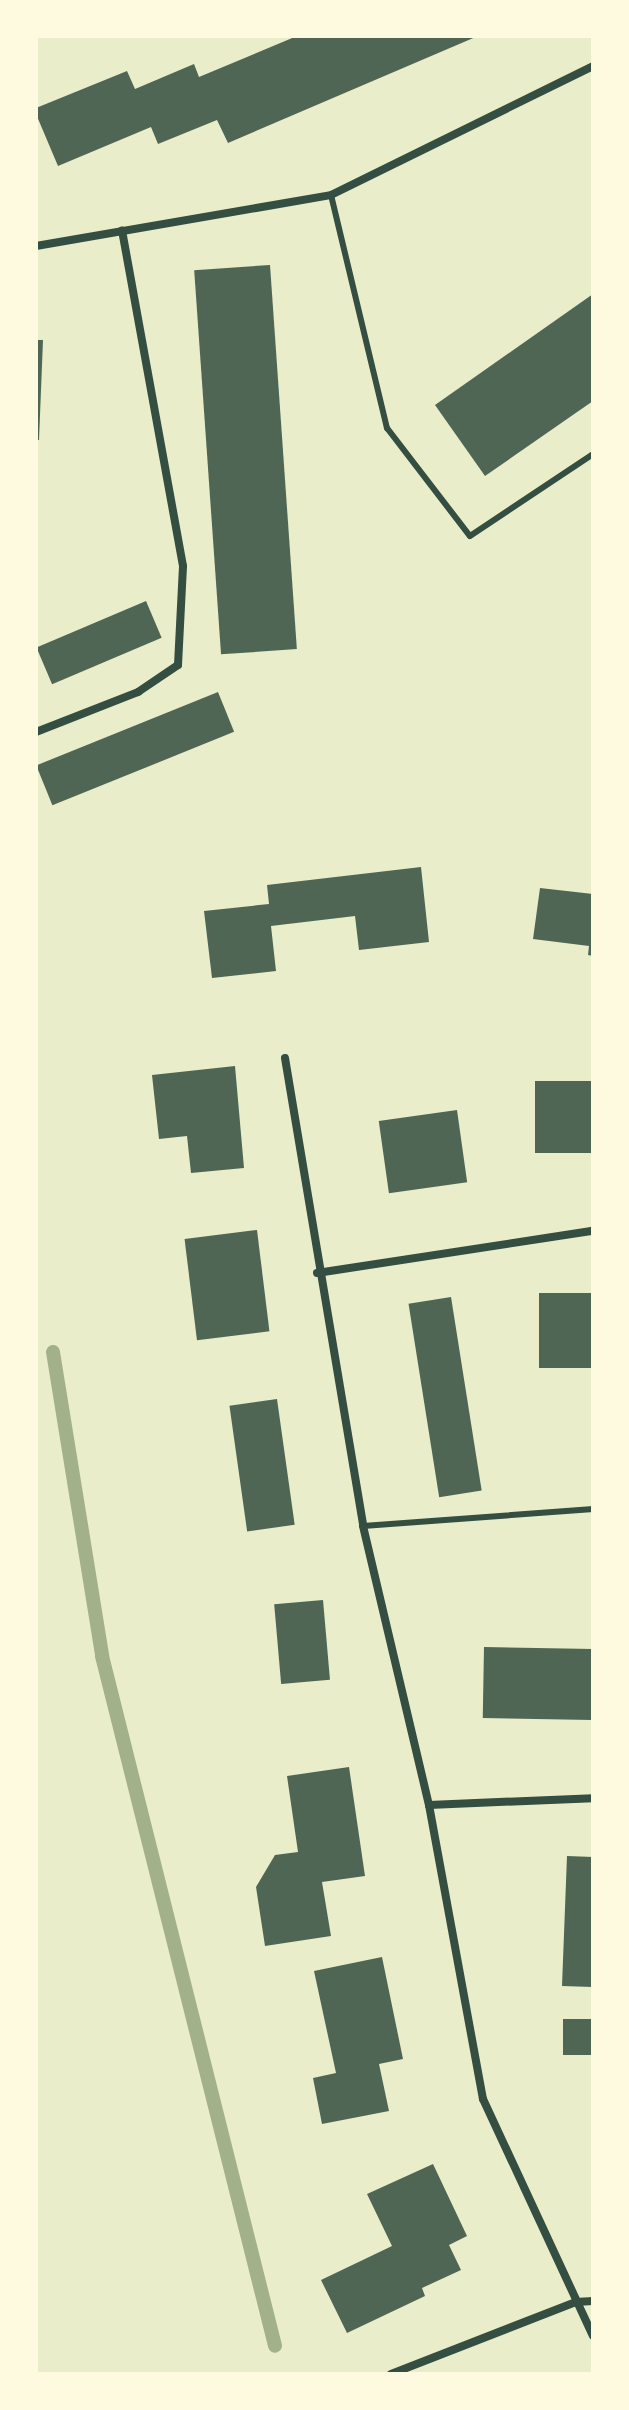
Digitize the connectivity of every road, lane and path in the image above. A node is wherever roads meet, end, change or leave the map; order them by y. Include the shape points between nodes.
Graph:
1 (593, 66) edge
2 (331, 195) junction
3 (122, 231) junction
4 (36, 246) edge
5 (593, 454) edge
6 (36, 732) edge
7 (285, 1058) dead end
8 (593, 1231) edge
9 (317, 1273) junction
10 (593, 1509) edge
11 (363, 1526) junction
12 (593, 1798) edge
13 (429, 1805) junction
14 (593, 2301) edge
15 (576, 2302) junction
16 (593, 2336) edge
17 (391, 2374) edge

1 - 2 street
2 - 3 street
2 - 5 lane via 387,428 470,536
3 - 4 street
3 - 6 street via 183,566 178,665 138,692
7 - 9 street
8 - 9 street
9 - 11 street
10 - 11 lane
11 - 13 street
12 - 13 street
13 - 15 street via 483,2099
14 - 15 street
15 - 16 street
15 - 17 street

